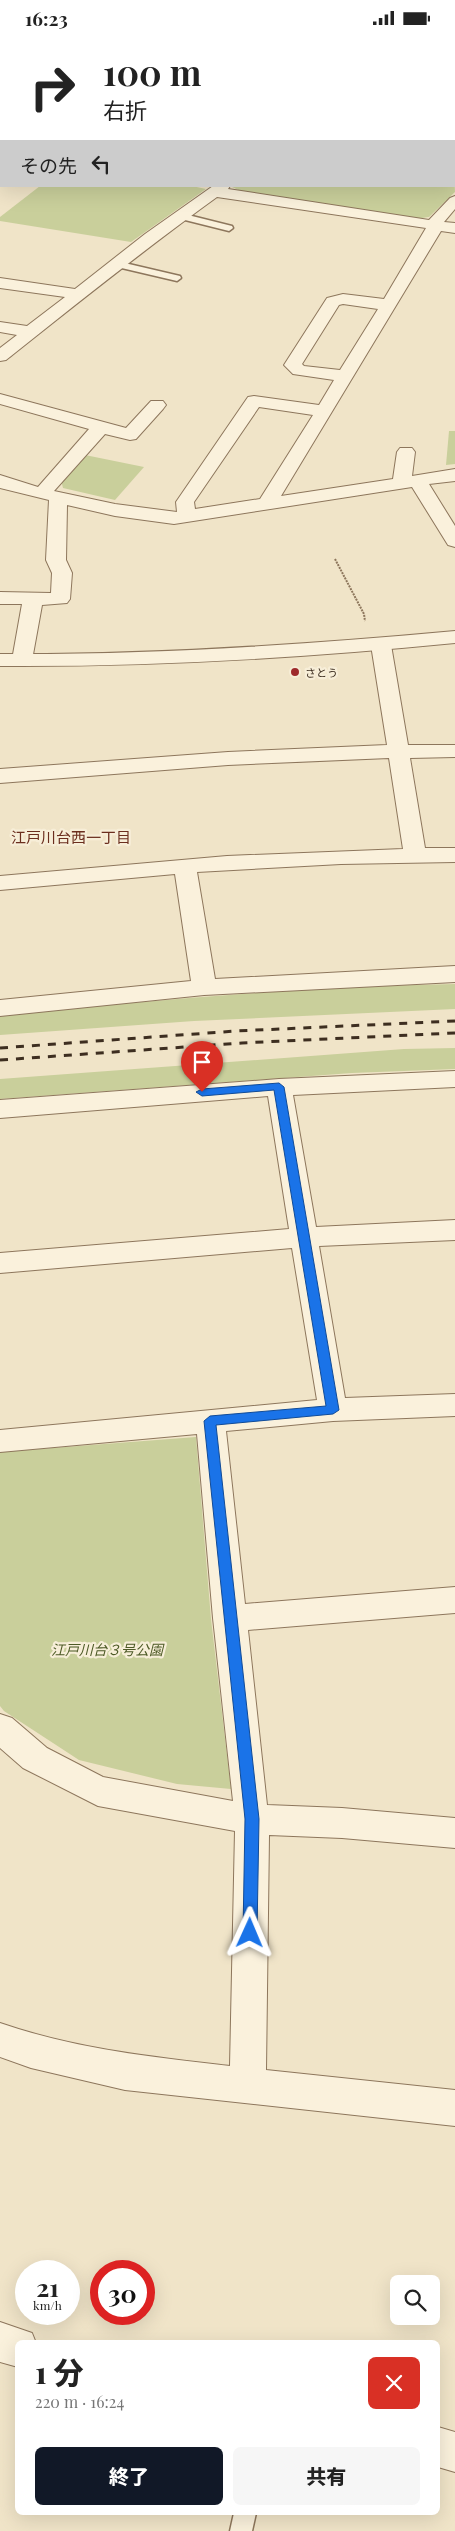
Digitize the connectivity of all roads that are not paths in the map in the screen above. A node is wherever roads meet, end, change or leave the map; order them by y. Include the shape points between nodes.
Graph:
1 (219, 189) edge
2 (455, 201) edge
3 (180, 216) junction
4 (434, 225) junction
5 (229, 228) dead end
6 (455, 228) edge
7 (116, 264) junction
8 (177, 278) dead end
9 (0, 283) edge
10 (79, 294) junction
11 (389, 305) junction
12 (0, 327) edge
13 (32, 332) junction
14 (0, 356) edge
15 (344, 376) junction
16 (0, 399) edge
17 (157, 405) dead end
18 (322, 411) junction
19 (101, 427) junction
20 (406, 452) dead end
21 (455, 475) edge
22 (0, 481) edge
23 (410, 481) junction
24 (50, 495) junction
25 (268, 502) junction
26 (191, 516) junction
27 (455, 541) edge
28 (0, 598) edge
29 (33, 599) junction
30 (455, 637) edge
31 (380, 645) junction
32 (0, 660) edge
33 (22, 660) junction
34 (399, 751) junction
35 (455, 751) edge
36 (0, 776) edge
37 (415, 855) junction
38 (455, 855) edge
39 (185, 866) junction
40 (0, 883) edge
41 (455, 974) edge
42 (204, 987) junction
43 (0, 1008) edge
44 (455, 1079) edge
45 (279, 1087) junction
46 (0, 1109) edge
47 (455, 1230) edge
48 (305, 1237) junction
49 (0, 1263) edge
50 (455, 1405) edge
51 (333, 1410) junction
52 (210, 1421) junction
53 (0, 1441) edge
54 (455, 1600) edge
55 (230, 1618) junction
56 (0, 1728) edge
57 (252, 1819) junction
58 (455, 1833) edge
59 (0, 2040) edge
60 (248, 2086) junction
61 (455, 2108) edge
62 (0, 2342) edge
63 (15, 2346) edge
64 (440, 2447) edge
65 (455, 2451) edge
66 (245, 2515) edge
67 (241, 2531) edge

1 - 3 street
1 - 4 street
2 - 4 street
3 - 5 lane
3 - 7 street
4 - 6 street
4 - 11 street via 432,234
7 - 8 lane
7 - 10 street
9 - 10 street
10 - 13 street
11 - 15 street
11 - 15 street via 343,299 333,301 292,365 299,370
12 - 13 street
13 - 14 street
15 - 18 street
16 - 19 street
17 - 19 street via 130,435
18 - 25 street
18 - 26 street via 254,401 184,502
19 - 24 street
20 - 23 street
21 - 23 street
22 - 24 street
23 - 25 street
23 - 27 street
24 - 26 street via 115,510 164,517
24 - 29 street via 56,560 62,573 60,599
25 - 26 street
28 - 29 street
29 - 33 street
30 - 31 street
31 - 33 street via 198,658
31 - 34 street
32 - 33 street
34 - 35 street
34 - 36 street via 207,759
34 - 37 street
37 - 38 street
37 - 39 street
39 - 40 street
39 - 42 street
41 - 42 street
42 - 43 street
44 - 45 street
45 - 46 street
45 - 48 street
47 - 48 street
48 - 49 street
48 - 51 street
50 - 51 street
51 - 52 street
52 - 53 street
52 - 55 street
54 - 55 street
55 - 57 street
56 - 57 street via 35,1758 98,1791
57 - 58 street
57 - 60 street
59 - 60 street via 31,2051 125,2072
60 - 61 street
62 - 63 street
64 - 65 street
66 - 67 lane

